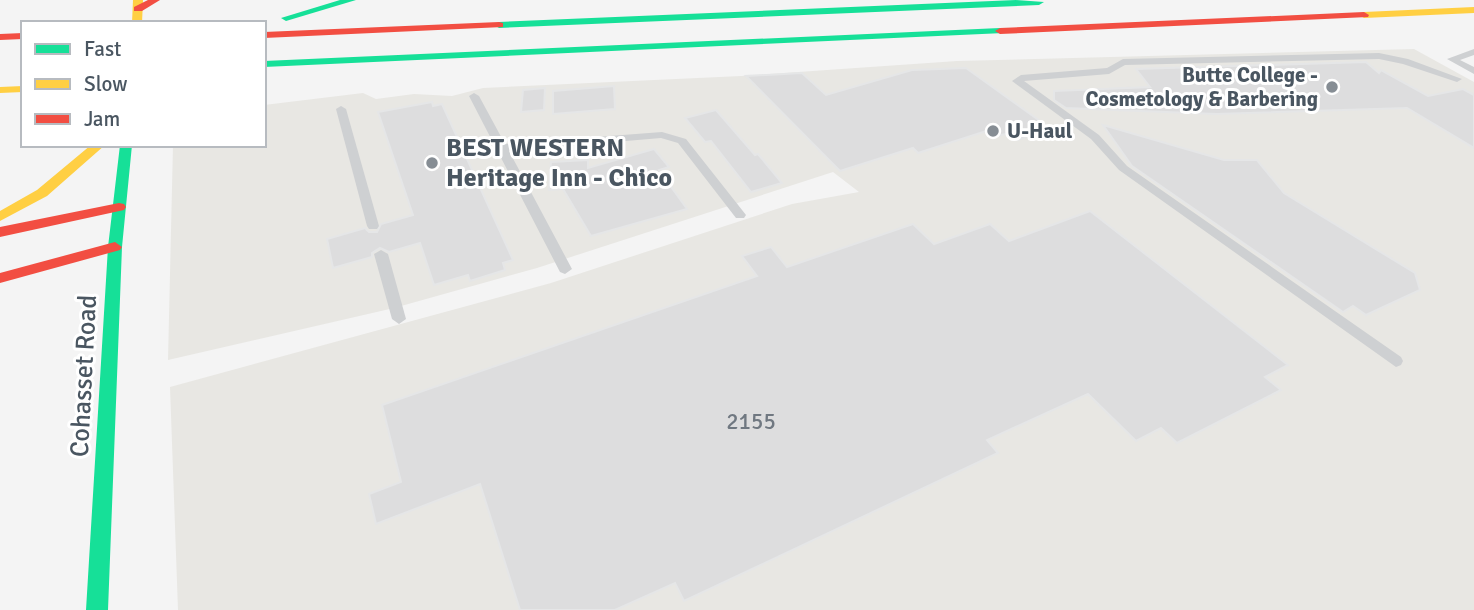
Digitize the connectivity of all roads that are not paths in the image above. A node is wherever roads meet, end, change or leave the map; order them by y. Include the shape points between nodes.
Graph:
1 (155, 0) edge
2 (351, 0) edge
3 (704, 0) edge
4 (1059, 2) edge
5 (968, 5) junction
6 (138, 10) edge
7 (1474, 10) edge
8 (265, 21) edge
9 (266, 35) edge
10 (21, 36) edge
11 (0, 37) edge
12 (21, 45) edge
13 (0, 46) edge
14 (1474, 52) edge
15 (506, 54) junction
16 (266, 64) edge
17 (1474, 71) edge
18 (21, 75) edge
19 (266, 75) edge
20 (0, 76) edge
21 (1457, 79) dead end
22 (21, 89) edge
23 (0, 90) edge
24 (474, 96) dead end
25 (341, 109) dead end
26 (97, 147) edge
27 (126, 147) edge
28 (502, 148) junction
29 (119, 207) junction
30 (740, 215) dead end
31 (0, 217) edge
32 (373, 226) dead end
33 (0, 232) edge
34 (115, 247) junction
35 (381, 254) dead end
36 (565, 269) dead end
37 (0, 278) edge
38 (399, 319) dead end
39 (1396, 361) dead end
40 (97, 610) edge

1 - 6 main road
2 - 8 main road
3 - 5 main road via 936,0
4 - 5 main road
5 - 9 main road
7 - 15 main road
10 - 11 main road
12 - 13 main road
14 - 17 lane via 1452,59
15 - 16 main road
15 - 19 main road via 433,64
18 - 20 main road
21 - 39 lane via 1405,61 1355,55 1123,62 1109,71 1017,81 1095,137 1123,168
22 - 23 main road
24 - 28 lane
25 - 32 lane
26 - 31 main road via 42,193
27 - 29 main road, Cohasset Road
28 - 30 lane via 662,135 682,141
28 - 36 lane
29 - 33 main road
29 - 34 main road, Cohasset Road
34 - 37 main road
34 - 40 main road, Cohasset Road
35 - 38 lane

